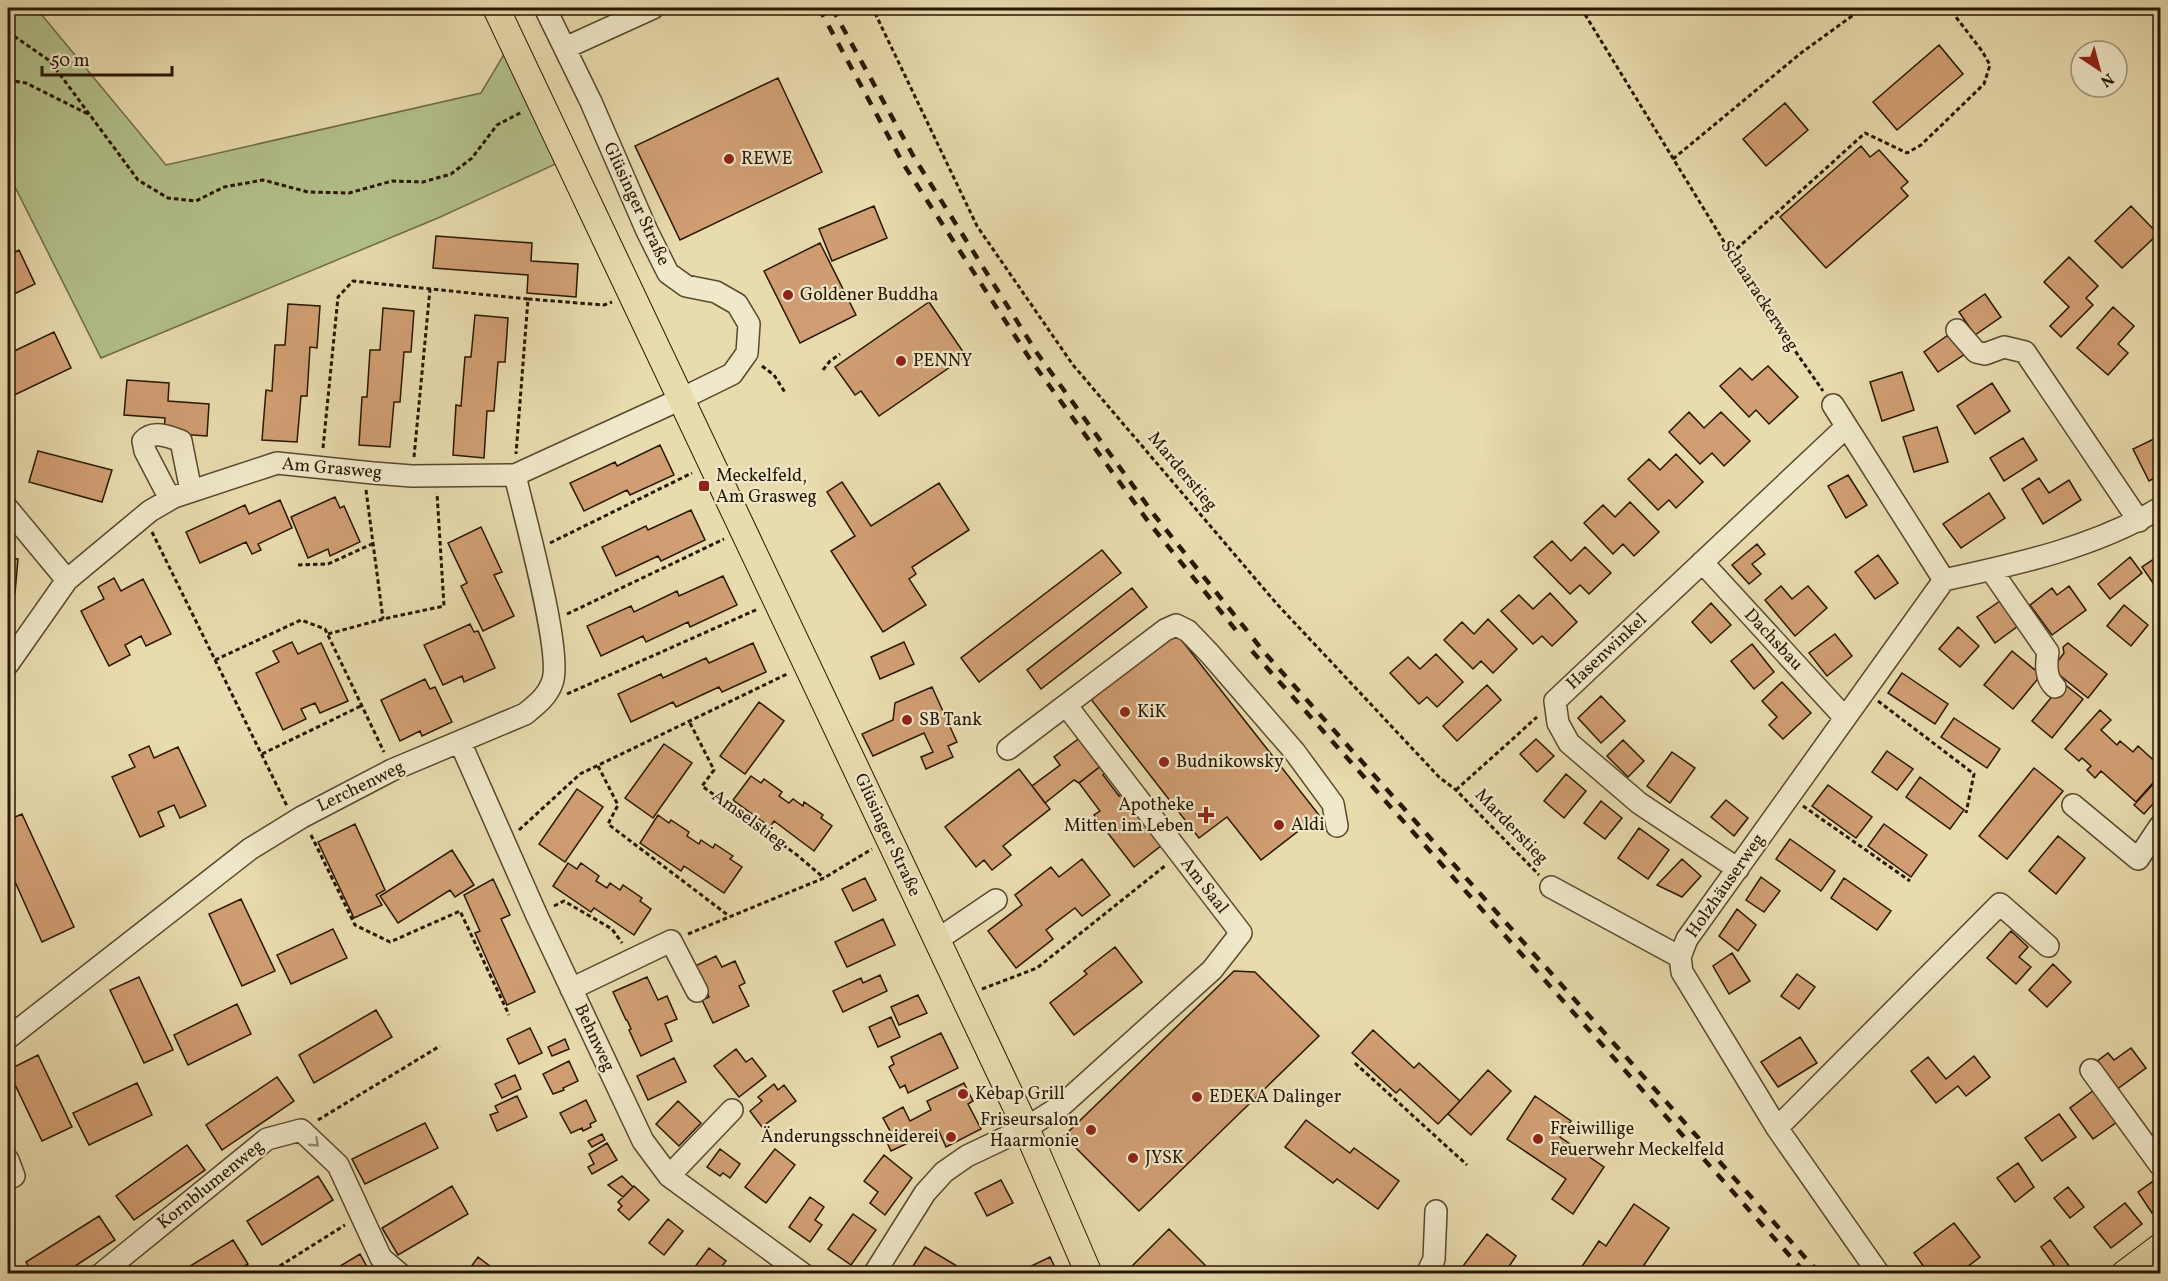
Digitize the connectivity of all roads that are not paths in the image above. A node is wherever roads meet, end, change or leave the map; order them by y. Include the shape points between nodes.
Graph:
1 (496, 8) edge
2 (545, 8) edge
3 (653, 8) edge
4 (565, 48) junction
5 (1957, 330) dead end
6 (681, 399) junction
7 (1833, 405) road end
8 (1846, 427) junction
9 (515, 475) junction
10 (192, 491) junction
11 (170, 499) junction
12 (2160, 508) edge
13 (8, 509) edge
14 (2139, 521) junction
15 (1702, 562) junction
16 (1991, 570) junction
17 (67, 580) junction
18 (1944, 580) junction
19 (8, 664) edge
20 (2055, 687) dead end
21 (1066, 705) junction
22 (1845, 718) junction
23 (460, 742) junction
24 (1008, 749) dead end
25 (2073, 805) dead end
26 (1337, 826) dead end
27 (2160, 826) edge
28 (1738, 869) junction
29 (1551, 887) road end
30 (996, 900) dead end
31 (937, 940) junction
32 (2048, 946) dead end
33 (1680, 957) junction
34 (571, 989) junction
35 (697, 991) dead end
36 (8, 1038) edge
37 (2091, 1070) dead end
38 (732, 1110) dead end
39 (1026, 1128) junction
40 (1776, 1128) junction
41 (8, 1160) edge
42 (2160, 1166) edge
43 (669, 1176) junction
44 (8, 1179) edge
45 (1436, 1211) dead end
46 (2157, 1258) edge
47 (101, 1274) edge
48 (400, 1274) edge
49 (803, 1274) edge
50 (874, 1274) edge
51 (1089, 1274) edge
52 (1427, 1274) edge
53 (1879, 1274) edge
54 (2124, 1274) edge

1 - 6 main road, Glüsinger Straße
2 - 4 street, Glüsinger Straße
3 - 4 street
4 - 6 street, Glüsinger Straße via 668,273 686,286 716,292 737,304 749,324 747,353 732,374
5 - 14 street via 1976,352 1985,354 2004,347 2025,352
6 - 9 street, Am Grasweg
6 - 31 main road, Glüsinger Straße
7 - 8 street
8 - 15 street, Hasenwinkel
8 - 18 street
9 - 10 street, Am Grasweg via 412,476 277,463
9 - 23 street, Lerchenweg via 554,646 554,681 525,714
10 - 11 street, Am Grasweg
10 - 11 street via 181,441 155,434 148,436 143,441 145,451
11 - 17 street, Am Grasweg
12 - 14 street
13 - 17 street
14 - 16 street via 2081,545
15 - 22 street, Dachsbau
15 - 28 street, Hasenwinkel via 1555,701 1558,723 1569,743 1639,803
16 - 18 street
16 - 20 street via 2048,652 2047,674
17 - 19 street, Am Grasweg
18 - 22 street, Holzhäuserweg
21 - 24 street
21 - 26 street via 1176,625 1188,631 1294,751 1332,804
21 - 39 street, Am Saal via 1241,933 1212,970 1061,1106
22 - 28 street, Holzhäuserweg
23 - 34 street, Behnweg
23 - 36 street, Lerchenweg via 392,770 250,849
25 - 27 street via 2138,859
28 - 33 street, Holzhäuserweg via 1688,939
29 - 33 street
30 - 31 street
31 - 39 main road, Glüsinger Straße
32 - 40 street via 2001,904
33 - 40 street, Holzhäuserweg via 1682,972
34 - 35 street via 671,941
34 - 43 street, Behnweg via 643,1141
37 - 42 street
38 - 43 street
39 - 50 street, Am Saal via 967,1156 944,1172
39 - 51 main road, Glüsinger Straße
40 - 53 street, Holzhäuserweg
41 - 44 street via 14,1176
43 - 49 street, Behnweg
45 - 52 street via 1434,1259
46 - 54 main road
47 -> 48 street, Kornblumenweg via 267,1139 301,1130 338,1165 381,1258

